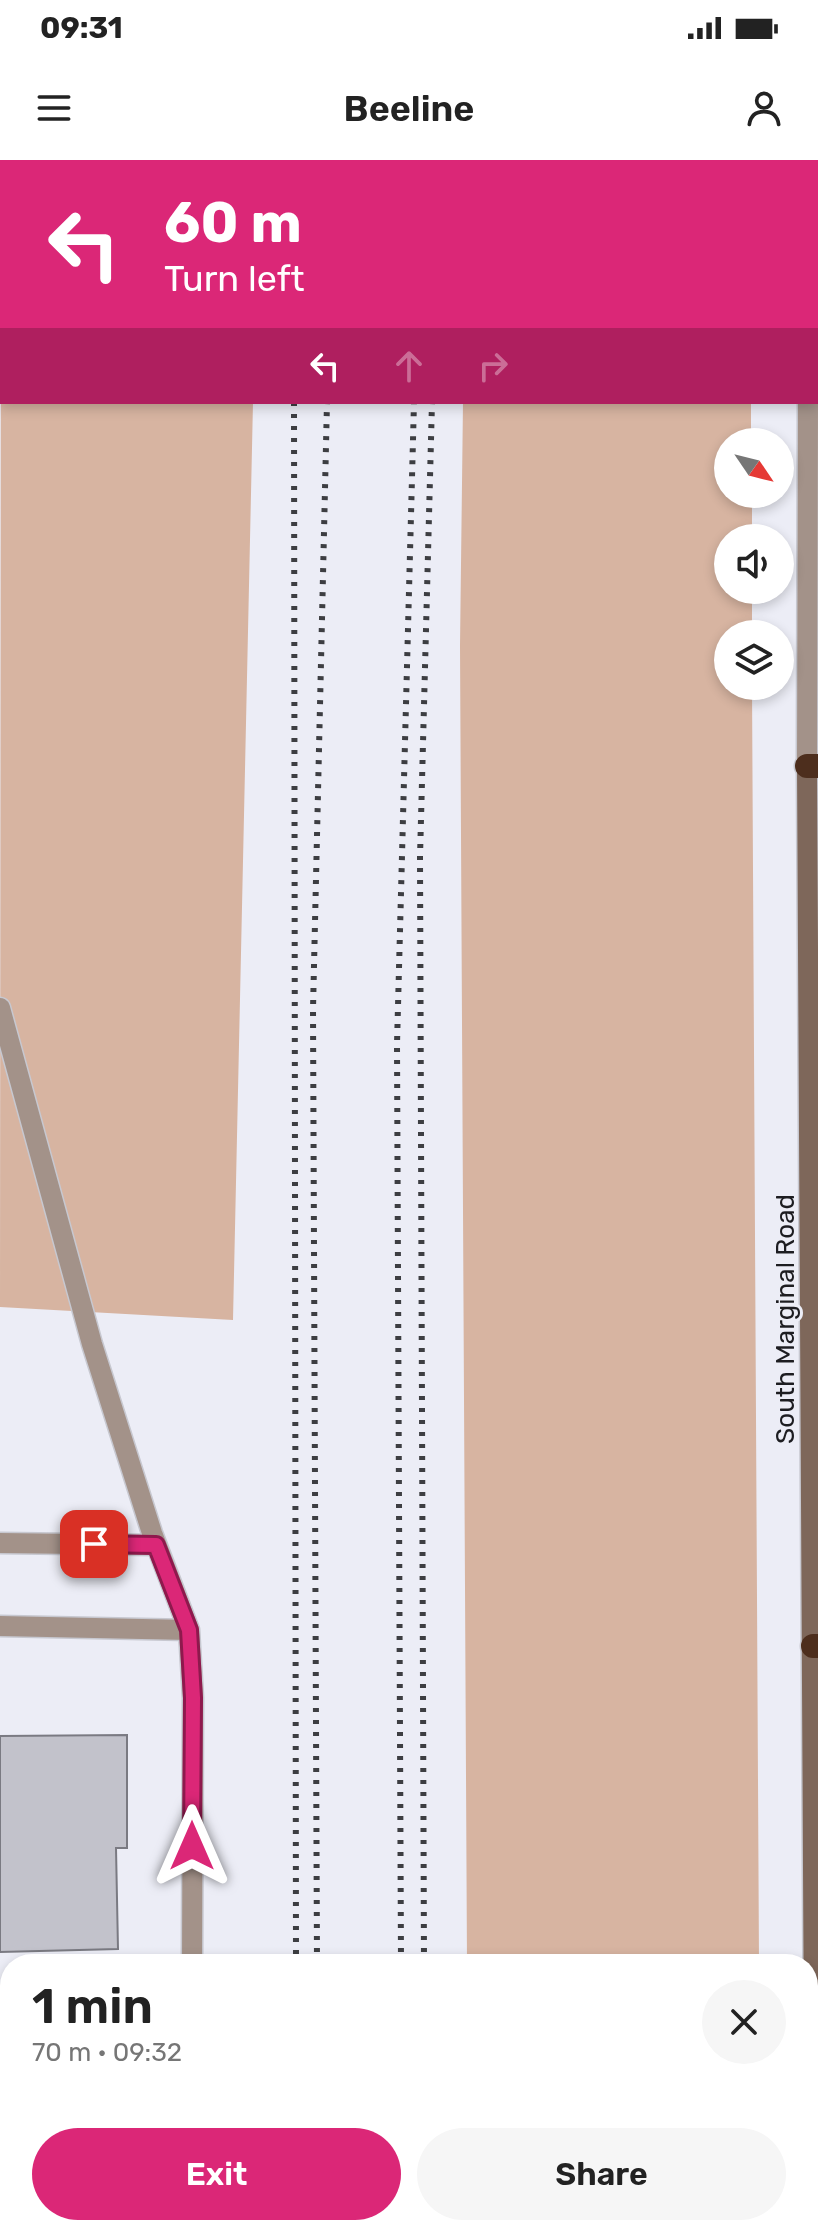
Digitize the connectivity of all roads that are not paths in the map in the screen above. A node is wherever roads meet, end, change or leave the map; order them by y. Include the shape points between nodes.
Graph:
1 (808, 404) edge
2 (812, 766) edge
3 (0, 1008) edge
4 (0, 1543) edge
5 (156, 1545) junction
6 (0, 1626) edge
7 (189, 1630) junction
8 (816, 1646) edge
9 (192, 1954) edge
10 (815, 1954) edge

1 - 2 street, South Marginal Road
2 - 8 street, South Marginal Road
3 - 5 street via 92,1344
4 - 5 street
5 - 7 street
6 - 7 street
7 - 9 street
8 - 10 street, South Marginal Road

